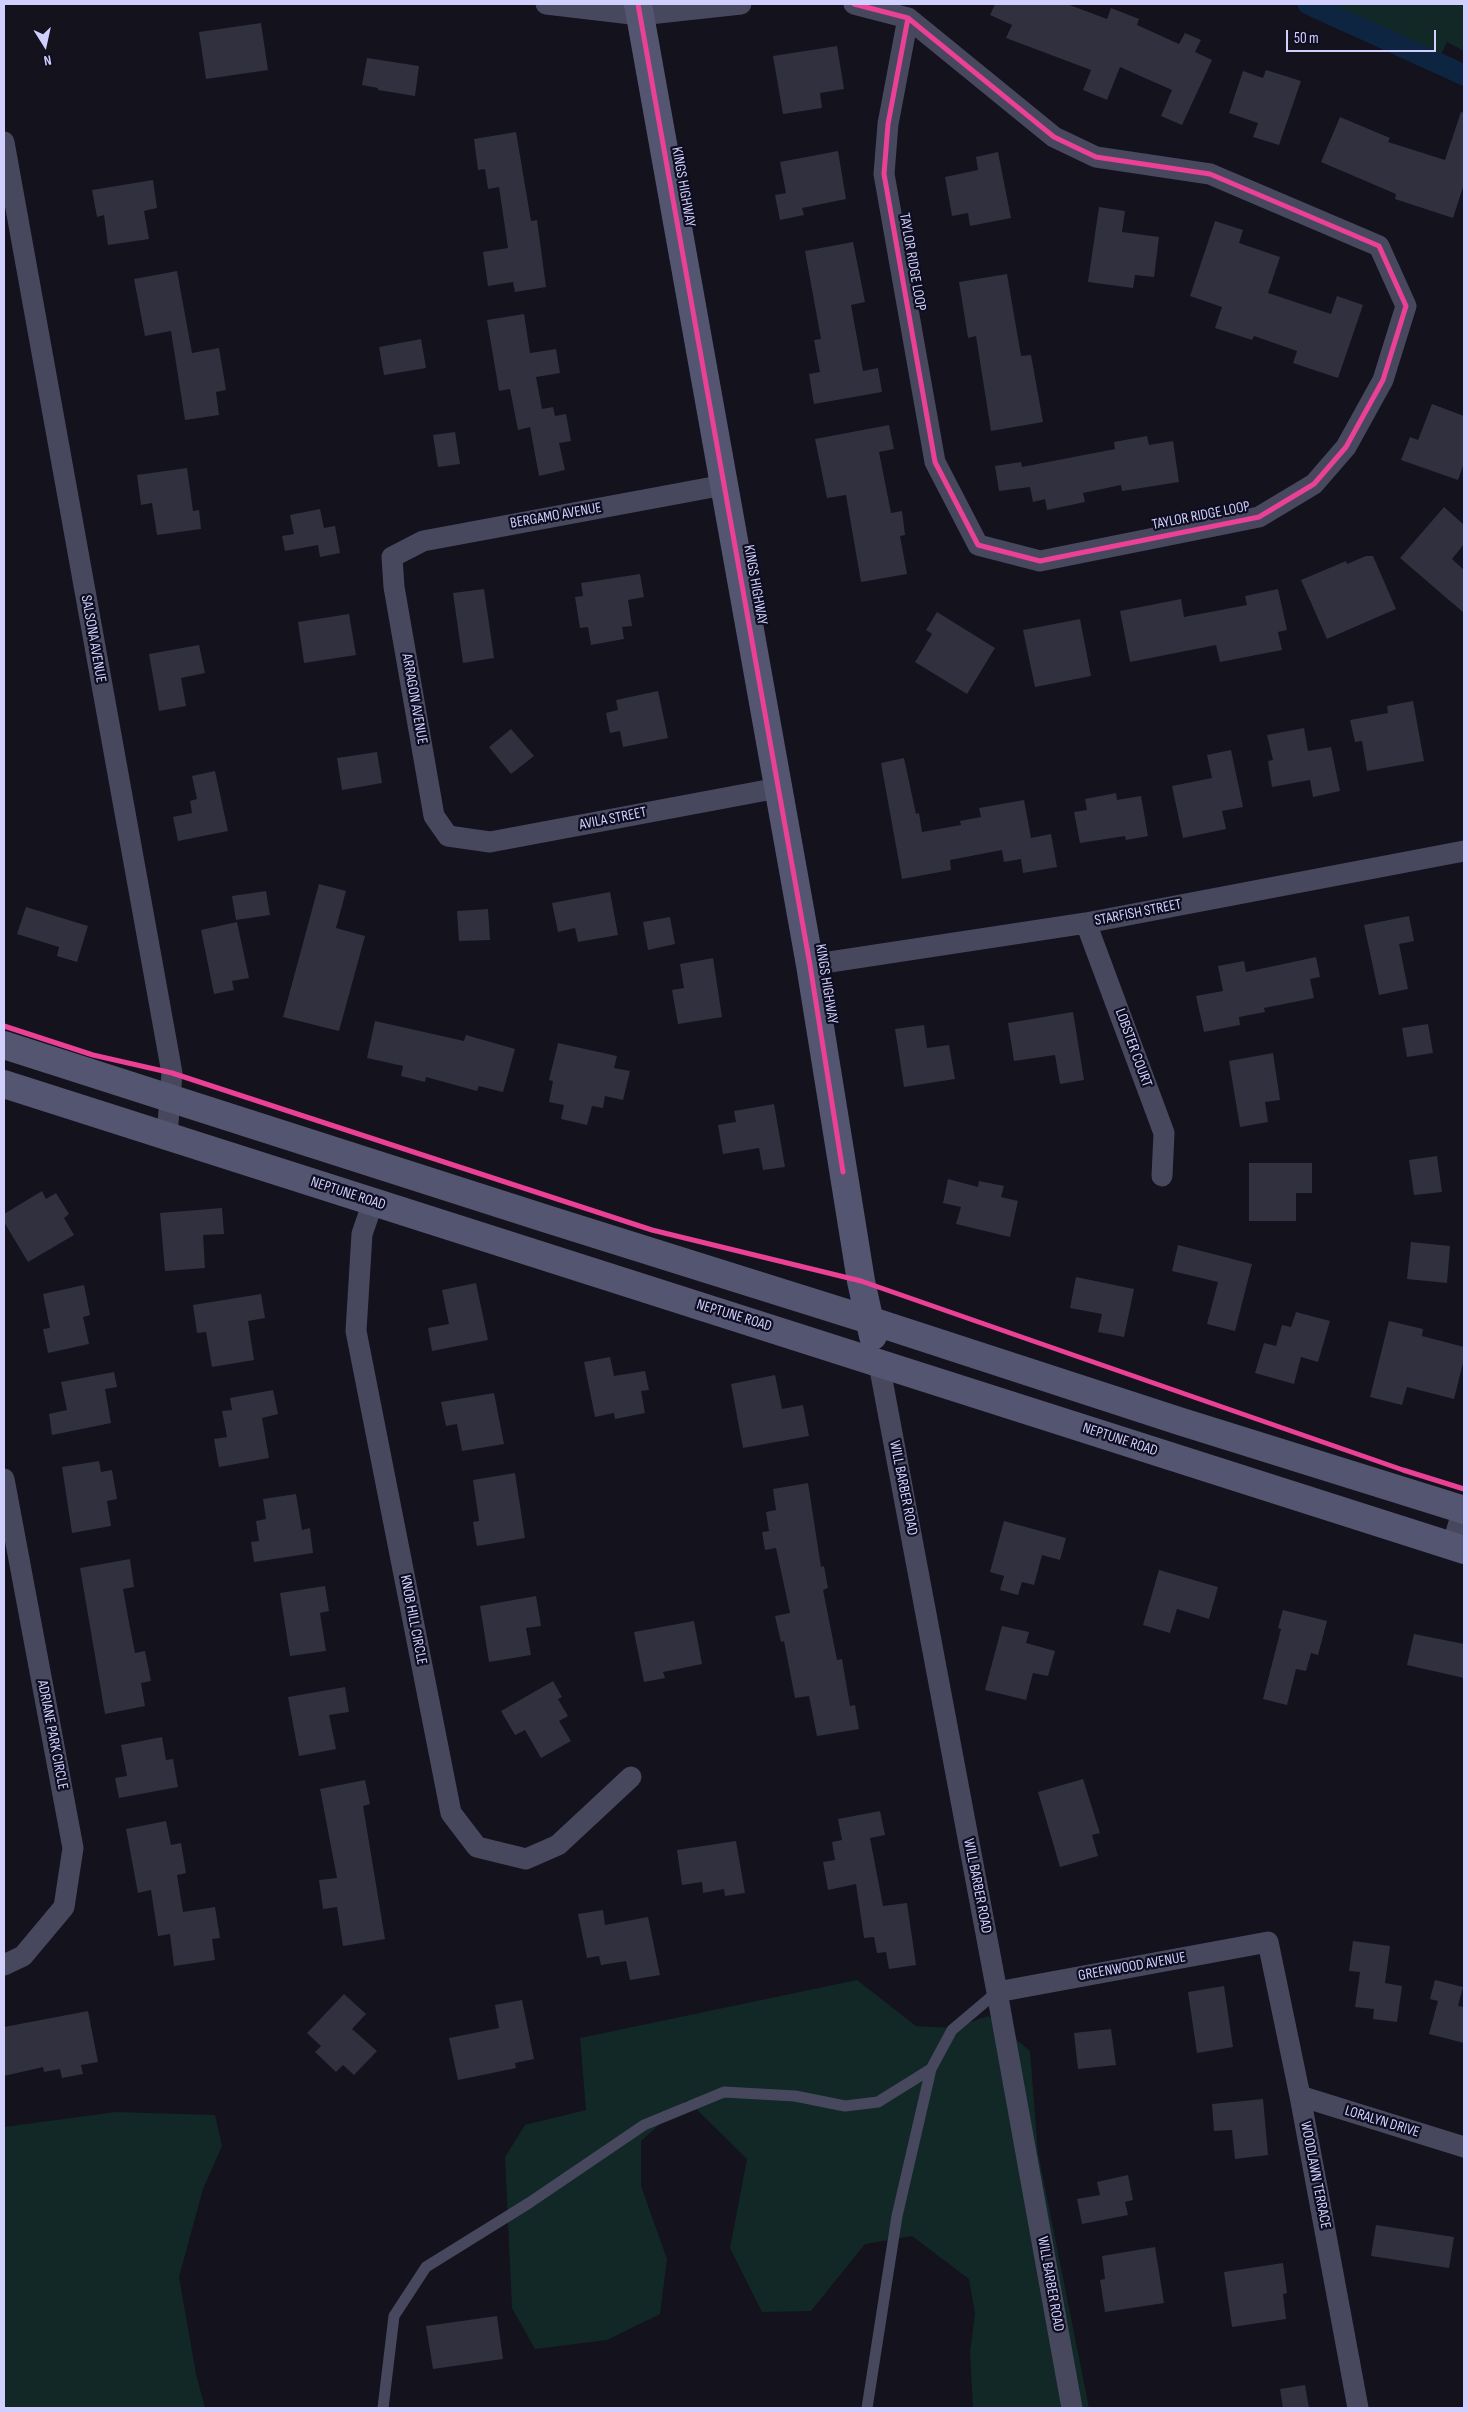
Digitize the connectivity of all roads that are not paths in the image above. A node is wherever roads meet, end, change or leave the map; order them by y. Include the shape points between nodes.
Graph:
1 (546, 4) edge
2 (741, 4) edge
3 (854, 4) edge
4 (639, 9) edge
5 (908, 18) junction
6 (4, 142) edge
7 (724, 485) junction
8 (392, 557) joint
9 (778, 788) junction
10 (448, 836) joint
11 (1464, 851) edge
12 (1086, 923) junction
13 (810, 965) junction
14 (4, 1045) edge
15 (4, 1084) edge
16 (170, 1099) junction
17 (167, 1136) junction
18 (1162, 1176) dead end
19 (373, 1202) junction
20 (869, 1320) junction
21 (879, 1364) junction
22 (4, 1484) edge
23 (1464, 1508) edge
24 (9, 1534) edge
25 (1458, 1548) edge
26 (631, 1777) dead end
27 (1268, 1942) joint
28 (4, 1965) edge
29 (997, 1992) junction
30 (931, 2069) junction
31 (1300, 2096) junction
32 (1464, 2147) edge
33 (383, 2408) edge
34 (866, 2408) edge
35 (1072, 2408) edge
36 (1358, 2408) edge

1 - 4 street
2 - 4 street
3 - 5 street, TAYLOR RIDGE LOOP
4 - 7 main road, KINGS HIGHWAY
5 - 5 street, TAYLOR RIDGE LOOP via 1054,137 1096,157 1210,174 1379,246 1406,306 1382,380 1346,447 1314,484 1259,517 1040,561 978,545 934,462 884,174 888,124
6 - 16 street, SALSONA AVENUE via 172,1073
7 - 8 street, BERGAMO AVENUE via 423,541
7 - 9 main road, KINGS HIGHWAY
8 - 10 street, ARRAGON AVENUE via 394,587 434,816
9 - 10 street, AVILA STREET via 490,842
9 - 13 main road, KINGS HIGHWAY
11 - 12 street, STARFISH STREET
12 - 13 street, STARFISH STREET
12 - 18 street, LOBSTER COURT via 1164,1134
13 - 20 main road, KINGS HIGHWAY
14 - 16 main road
15 - 17 main road, NEPTUNE ROAD
16 - 17 street, SALSONA AVENUE
16 - 20 main road
17 - 19 main road, NEPTUNE ROAD
19 - 21 main road, NEPTUNE ROAD
19 - 26 street, KNOB HILL CIRCLE via 362,1234 356,1331 451,1814 477,1847 526,1859 558,1845
20 - 21 main road, KINGS HIGHWAY
20 - 23 main road via 1172,1419
21 - 25 main road, NEPTUNE ROAD
21 - 29 street, WILL BARBER ROAD
22 - 24 street, ADRIANE PARK CIRCLE
23 - 25 street
24 - 28 street, ADRIANE PARK CIRCLE via 73,1848 64,1907 23,1956
27 - 29 street, GREENWOOD AVENUE
27 - 31 street, WOODLAWN TERRACE
29 - 30 lane via 952,2030
29 - 35 street, WILL BARBER ROAD
30 - 33 lane via 878,2102 845,2106 795,2096 724,2092 644,2125 529,2203 426,2267 394,2316
30 - 34 lane via 897,2216
31 - 32 street, LORALYN DRIVE
31 - 36 street, WOODLAWN TERRACE

